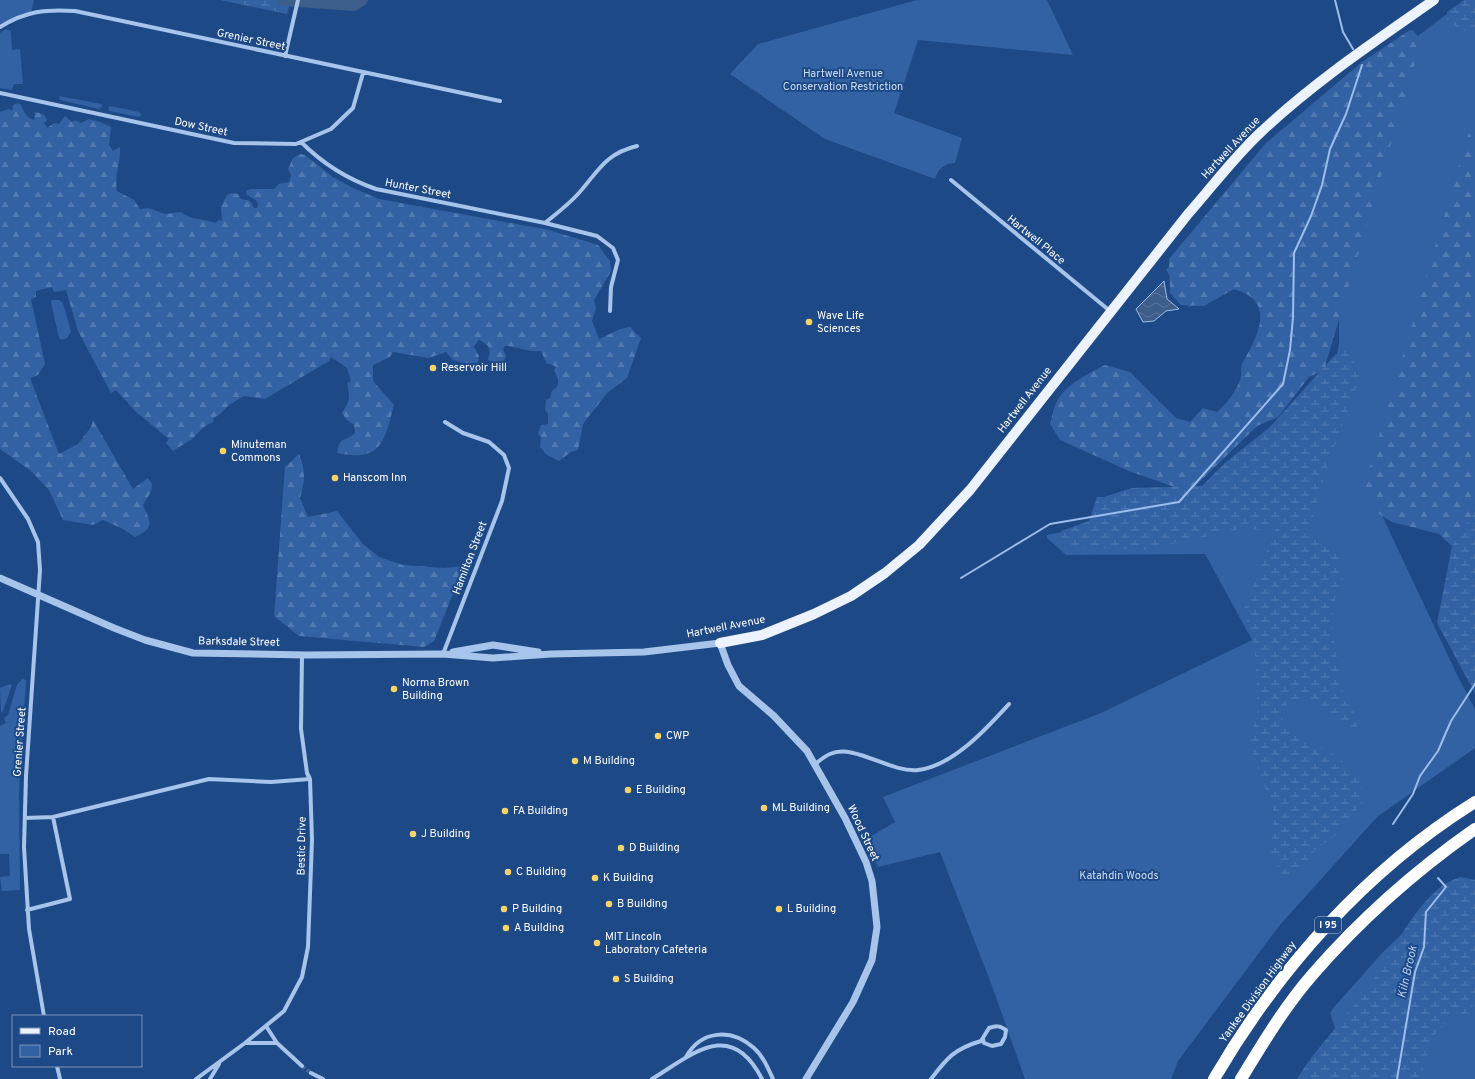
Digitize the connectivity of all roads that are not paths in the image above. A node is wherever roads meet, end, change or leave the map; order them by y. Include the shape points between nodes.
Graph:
1 (298, 0) edge
2 (1434, 0) edge
3 (0, 27) edge
4 (286, 56) junction
5 (363, 73) junction
6 (0, 94) edge
7 (500, 101) dead end
8 (301, 142) junction
9 (637, 146) dead end
10 (951, 180) dead end
11 (545, 223) junction
12 (610, 311) dead end
13 (1110, 312) junction
14 (445, 422) dead end
15 (0, 478) edge
16 (0, 578) edge
17 (37, 594) junction
18 (720, 643) junction
19 (493, 645) joint
20 (443, 654) junction
21 (551, 654) junction
22 (302, 655) junction
23 (493, 658) joint
24 (1009, 704) dead end
25 (815, 764) junction
26 (310, 779) junction
27 (1475, 802) edge
28 (53, 817) junction
29 (25, 818) junction
30 (1475, 829) edge
31 (27, 910) junction
32 (44, 1015) edge
33 (266, 1026) junction
34 (983, 1039) junction
35 (245, 1043) junction
36 (277, 1043) junction
37 (686, 1056) junction
38 (220, 1062) junction
39 (302, 1066) tunnel mouth
40 (57, 1067) edge
41 (311, 1073) tunnel mouth
42 (60, 1079) edge
43 (196, 1079) edge
44 (210, 1079) edge
45 (323, 1079) edge
46 (652, 1079) edge
47 (762, 1079) edge
48 (773, 1079) edge
49 (806, 1079) edge
50 (930, 1079) edge
51 (1214, 1079) edge
52 (1241, 1079) edge

1 - 4 street
2 - 13 main road, Hartwell Avenue via 1329,74 1259,134 1188,214
3 - 4 street, Grenier Street via 27,14 43,10 76,11
4 - 5 street, Grenier Street
5 - 7 street, Grenier Street
5 - 8 street, Dow Street via 353,108 331,129
6 - 8 street, Dow Street via 234,143 258,145
8 - 11 street, Hunter Street via 315,157 357,183
9 - 11 street via 623,150 600,165 578,194
10 - 13 street, Hartwell Place
11 - 12 street, Hunter Street via 597,236 613,248 618,260 611,287
13 - 18 main road, Hartwell Avenue via 970,490 920,545 845,599 762,635
14 - 20 street, Hamilton Street via 463,433 489,442 504,455 509,468 502,501
15 - 17 street, Grenier Street via 28,519 38,542 40,570
16 - 17 street, Barksdale Street
17 - 22 street, Barksdale Street via 145,640 183,650 219,654
17 - 29 street, Grenier Street
18 - 21 street, Hartwell Avenue via 644,652
18 - 25 street, Wood Street via 739,686 785,727
19 - 20 street, Barksdale Street
19 - 21 street, Hartwell Avenue
20 - 22 street, Barksdale Street
20 - 23 street, Barksdale Street
21 - 23 street, Hartwell Avenue
22 - 26 street, Bestic Drive via 301,729
24 - 25 street via 965,748 938,764 920,770 903,770 868,756 850,752 831,753
25 - 49 street, Wood Street via 866,862 872,881 877,927 872,960 863,982
26 - 28 street via 271,782 209,779
26 - 33 street, Bestic Drive via 312,840 308,947 302,977 284,1011
27 - 51 highway, Yankee Division Highway / I 95 via 1408,850 1333,919 1269,995
28 - 29 street
28 - 31 street via 70,899
29 - 31 street, Grenier Street
30 - 52 highway, I 95 via 1386,898 1312,975 1279,1019
31 - 32 street, Grenier Street
33 - 35 street, Bestic Drive
33 - 36 street
34 - 34 street via 984,1043 992,1046 1001,1044 1006,1030 997,1026 989,1028
34 - 50 street via 963,1046 951,1054
35 - 36 street
35 - 38 street, Bestic Drive
36 - 39 street
37 - 46 street
37 - 47 street via 713,1046 732,1046 751,1061
37 - 48 street via 696,1042 707,1037 733,1036 755,1048
38 - 43 street, Bestic Drive
38 - 44 street
40 - 42 street
41 - 45 street

